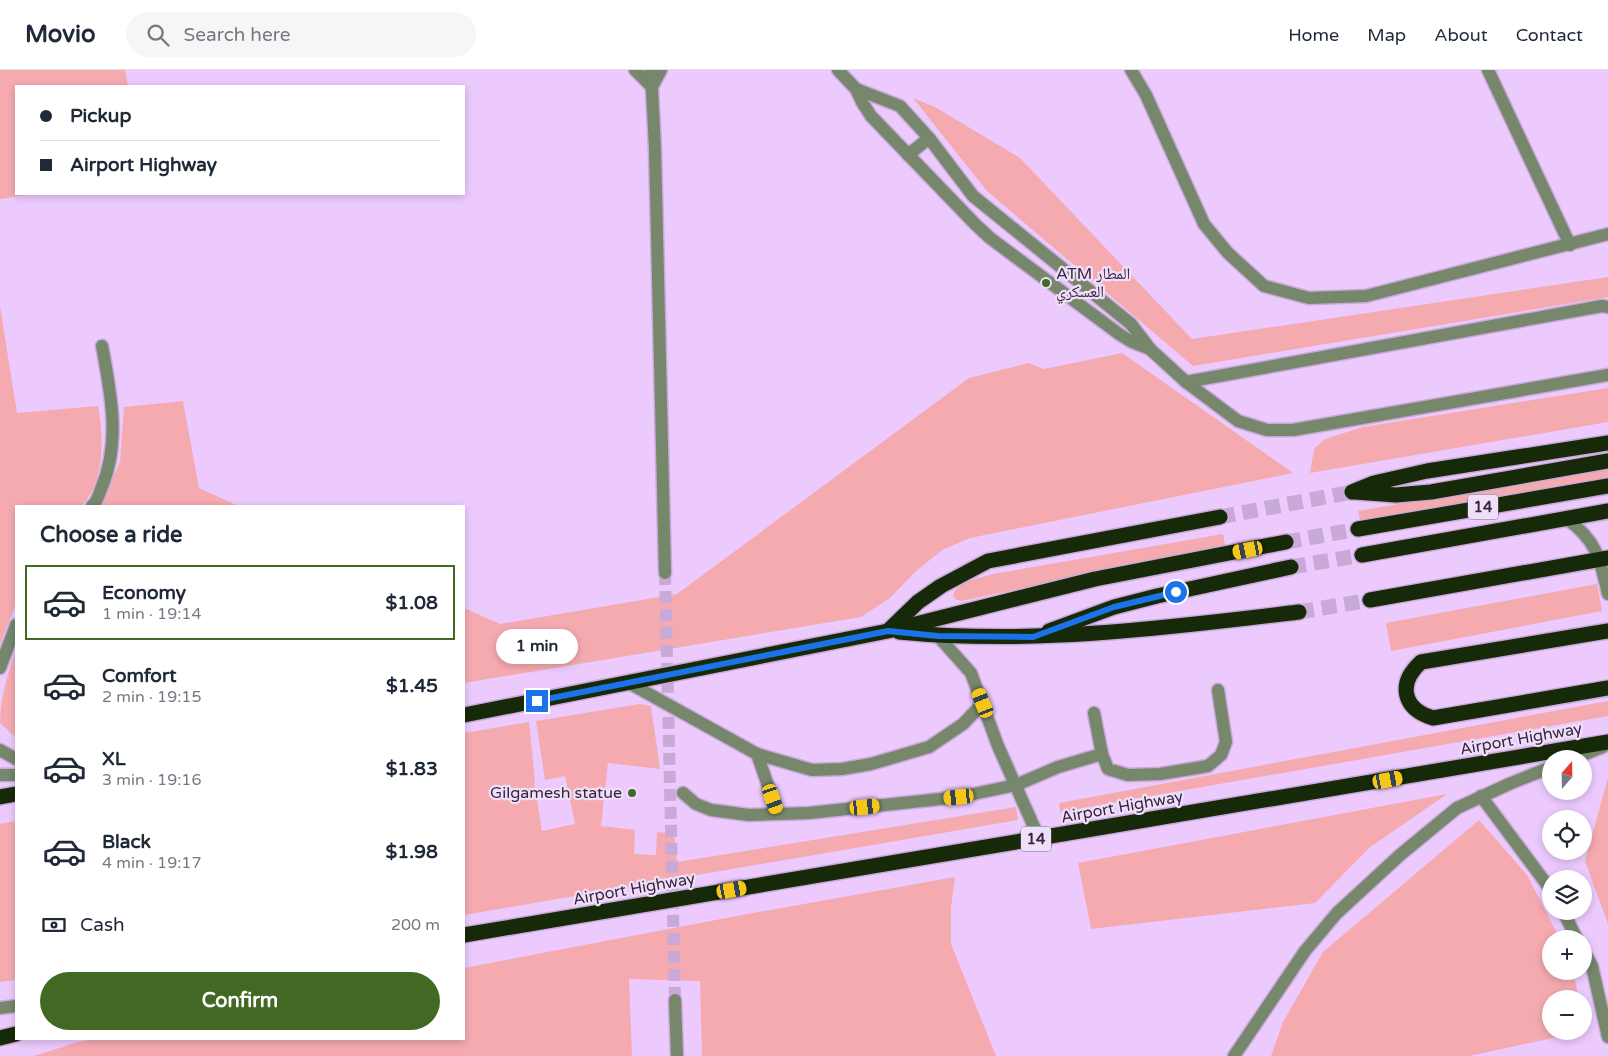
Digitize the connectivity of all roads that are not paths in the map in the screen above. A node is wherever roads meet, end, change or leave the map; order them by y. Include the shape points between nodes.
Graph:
1 (635, 70) edge
2 (651, 70) edge
3 (661, 70) edge
4 (838, 70) edge
5 (1132, 70) edge
6 (1488, 70) edge
7 (652, 87) junction
8 (856, 89) junction
9 (929, 138) junction
10 (908, 155) junction
11 (1608, 234) edge
12 (1570, 245) junction
13 (1608, 307) edge
14 (102, 346) dead end
15 (1150, 349) junction
16 (1608, 375) edge
17 (1186, 382) junction
18 (1608, 443) edge
19 (1608, 461) edge
20 (1608, 486) edge
21 (92, 505) edge
22 (1608, 511) edge
23 (1220, 517) tunnel mouth
24 (1567, 519) junction
25 (1358, 529) tunnel mouth
26 (1286, 542) tunnel mouth
27 (1362, 555) tunnel mouth
28 (1604, 559) edge
29 (1291, 568) tunnel mouth
30 (665, 572) tunnel mouth
31 (1608, 594) edge
32 (1370, 600) tunnel mouth
33 (1299, 612) tunnel mouth
34 (15, 628) edge
35 (888, 631) junction
36 (1608, 631) edge
37 (938, 636) junction
38 (1033, 637) junction
39 (0, 668) edge
40 (629, 682) junction
41 (1608, 688) edge
42 (1218, 690) dead end
43 (983, 703) junction
44 (1094, 713) dead end
45 (465, 716) edge
46 (1608, 743) edge
47 (0, 750) edge
48 (1592, 750) edge
49 (757, 754) junction
50 (1102, 754) junction
51 (15, 758) edge
52 (1542, 771) edge
53 (0, 775) edge
54 (15, 775) edge
55 (1016, 785) junction
56 (683, 793) dead end
57 (15, 794) edge
58 (1481, 796) junction
59 (0, 797) edge
60 (778, 814) junction
61 (1040, 838) junction
62 (1542, 878) edge
63 (465, 935) edge
64 (1592, 966) edge
65 (675, 1000) tunnel mouth
66 (15, 1006) edge
67 (0, 1008) edge
68 (15, 1034) edge
69 (1608, 1037) edge
70 (0, 1038) edge
71 (677, 1056) edge
72 (1234, 1056) edge

1 - 7 street
2 - 7 street
3 - 7 street
4 - 8 street
5 - 12 street via 1146,94 1204,224 1228,253 1264,286 1309,298 1366,296
6 - 12 street
7 - 30 street
8 - 9 street via 900,106
8 - 10 street via 866,110
9 - 10 street
9 - 15 street via 973,196 1131,324
10 - 15 street via 990,238 1119,334
11 - 12 street
13 - 17 street
14 - 21 street via 113,404 112,452 108,474
15 - 17 street
16 - 17 street via 1293,430 1267,430 1238,421
18 - 19 highway via 1427,471 1374,483 1352,492 1396,495 1431,492
20 - 25 highway, 14
22 - 24 highway
23 - 35 highway via 988,560 918,602
24 - 27 highway
24 - 28 street via 1589,538
26 - 35 highway via 1095,579
28 - 31 street
28 - 32 highway
29 - 38 highway via 1114,607
33 - 38 highway via 1140,630
34 - 39 street
35 - 37 highway
35 - 40 highway
36 - 41 highway via 1421,662 1406,682 1412,706 1421,715 1433,718
37 - 38 highway
37 - 43 street via 971,674
40 - 45 highway
40 - 49 street
42 - 50 street via 1226,742 1221,755 1208,766 1160,774 1128,775 1108,769
43 - 49 street via 963,724 929,747 871,764 812,770
43 - 55 street
44 - 50 street
46 - 48 street
46 - 61 highway, Airport Highway / 14
47 - 51 street
49 - 60 street
50 - 55 street via 1058,767
52 - 58 street
53 - 54 street
55 - 60 street via 959,797
55 - 61 street
56 - 60 street via 696,804 711,810 749,815
57 - 59 highway
58 - 62 street
58 - 72 street via 1457,808 1337,913 1305,951
61 - 63 highway, Airport Highway / 14
64 - 69 street
65 - 71 street
66 - 67 street
68 - 70 highway

